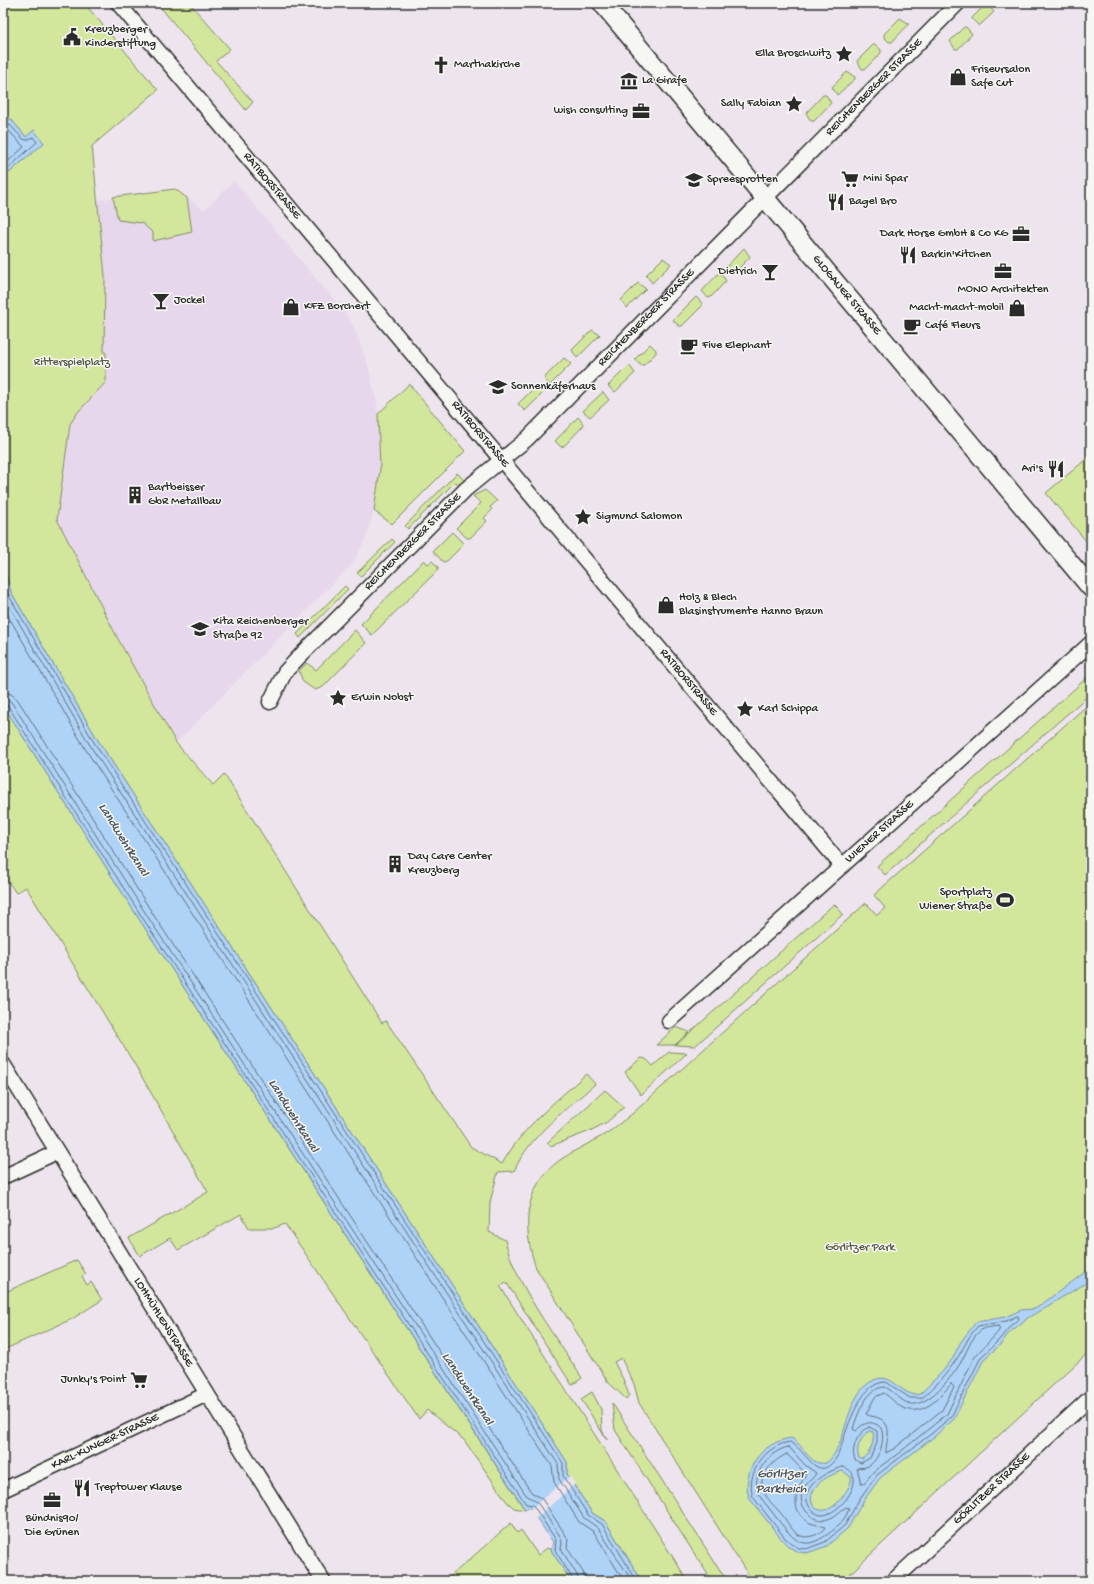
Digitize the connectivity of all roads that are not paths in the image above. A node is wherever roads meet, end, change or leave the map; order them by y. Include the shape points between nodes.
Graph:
1 (118, 3) edge
2 (602, 3) edge
3 (958, 3) edge
4 (765, 198) junction
5 (500, 460) junction
6 (1091, 588) edge
7 (1091, 643) edge
8 (270, 702) dead end
9 (842, 866) junction
10 (669, 1021) dead end
11 (3, 1064) edge
12 (58, 1152) junction
13 (3, 1177) edge
14 (208, 1394) junction
15 (1091, 1397) edge
16 (3, 1490) edge
17 (323, 1581) edge
18 (893, 1581) edge

1 - 5 street, RATIBORSTRASSE
2 - 4 street, GLOGAUER STRASSE
3 - 4 street, REICHENBERGER STRASSE
4 - 5 street, REICHENBERGER STRASSE via 527,439
4 - 6 street, GLOGAUER STRASSE
5 - 8 street, REICHENBERGER STRASSE via 466,489 285,672
5 - 9 street, RATIBORSTRASSE
7 - 9 street, WIENER STRASSE
9 - 10 street, WIENER STRASSE
11 - 12 street, LOHMÜHLENSTRASSE
12 - 13 street
12 - 14 street, LOHMÜHLENSTRASSE
14 - 16 street, KARL-KUNGER-STRASSE
14 - 17 street, LOHMÜHLENSTRASSE
15 - 18 street, GÖRLITZER STRASSE

